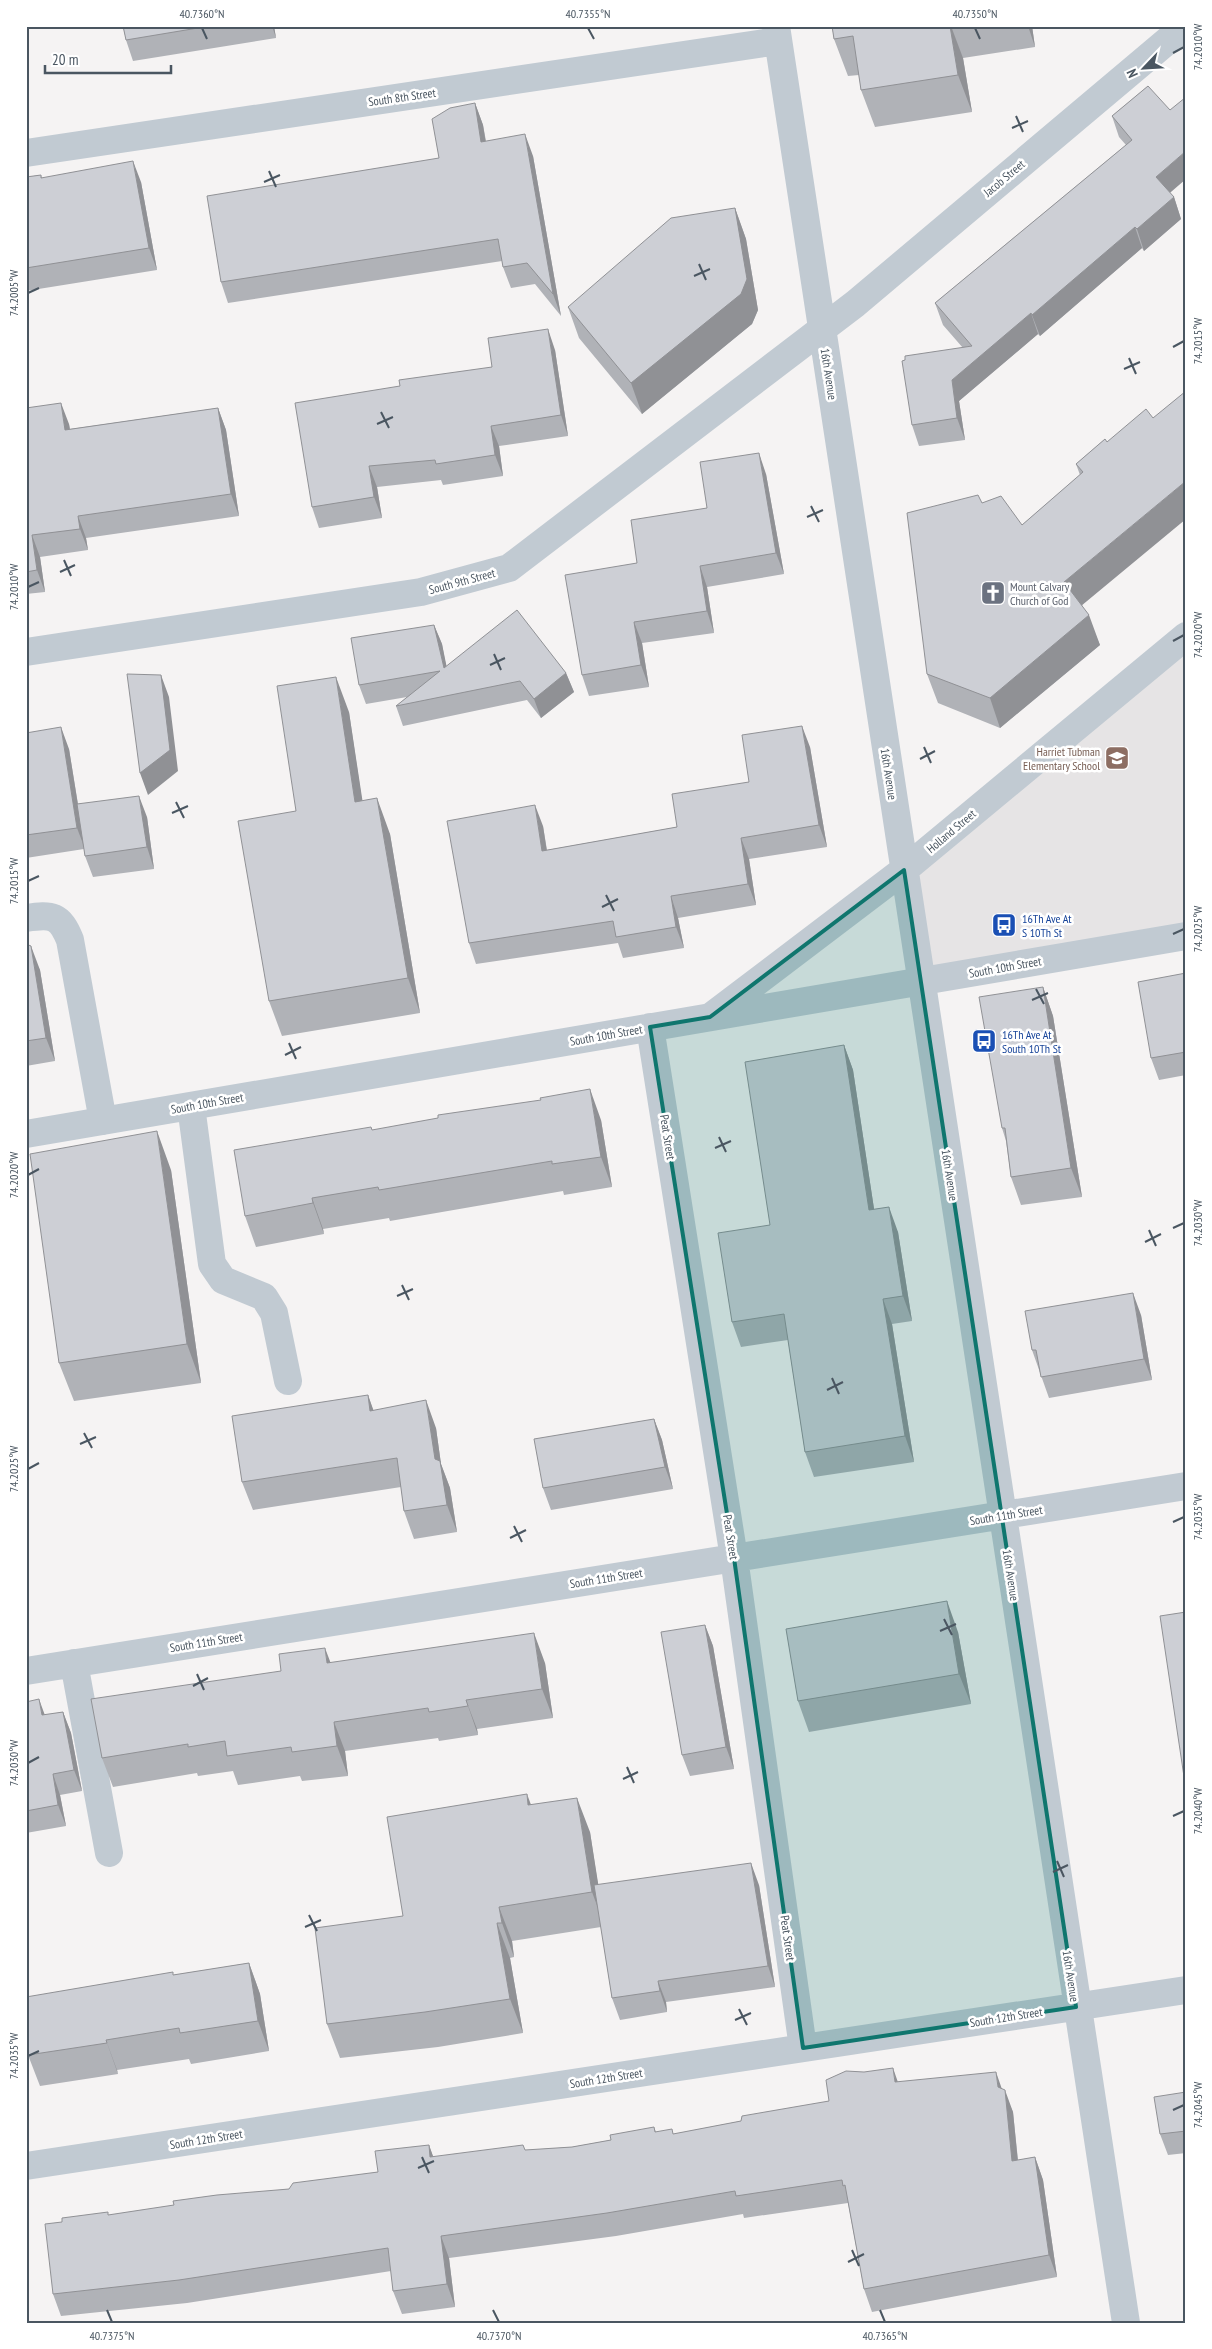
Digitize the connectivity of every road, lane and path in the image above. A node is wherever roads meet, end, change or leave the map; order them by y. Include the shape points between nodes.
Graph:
1 (1185, 26) edge
2 (777, 34) edge
3 (26, 153) edge
4 (822, 329) junction
5 (1186, 636) edge
6 (26, 652) edge
7 (904, 870) junction
8 (26, 918) edge
9 (1186, 936) edge
10 (921, 981) junction
11 (710, 1017) junction
12 (650, 1027) junction
13 (191, 1106) junction
14 (103, 1121) junction
15 (26, 1134) edge
16 (288, 1381) dead end
17 (1186, 1486) edge
18 (1002, 1515) junction
19 (734, 1558) junction
20 (74, 1663) junction
21 (26, 1671) edge
22 (109, 1853) dead end
23 (1186, 1990) edge
24 (1076, 2007) junction
25 (803, 2048) junction
26 (26, 2166) edge
27 (1126, 2323) edge

1 - 4 street, Jacob Street
2 - 3 street, South 8th Street
2 - 4 street, 16th Avenue
4 - 6 street, South 9th Street via 510,568 421,592
4 - 7 street, 16th Avenue
5 - 7 street, Holland Street
7 - 10 street, 16th Avenue
7 - 11 street, Holland Street
8 - 14 street via 48,915 63,924 70,940
9 - 10 street, South 10th Street
10 - 11 street, South 10th Street
10 - 18 street, 16th Avenue
11 - 12 street, South 10th Street
12 - 13 street, South 10th Street
12 - 19 street, Peat Street
13 - 14 street, South 10th Street
13 - 16 street via 212,1264 223,1280 264,1297 274,1313
14 - 15 street, South 10th Street
17 - 18 street, South 11th Street
18 - 19 street, South 11th Street
18 - 24 street, 16th Avenue
19 - 20 street, South 11th Street
19 - 25 street, Peat Street
20 - 21 street, South 11th Street
20 - 22 street
23 - 24 street, South 12th Street
24 - 25 street, South 12th Street
24 - 27 street, 16th Avenue
25 - 26 street, South 12th Street

